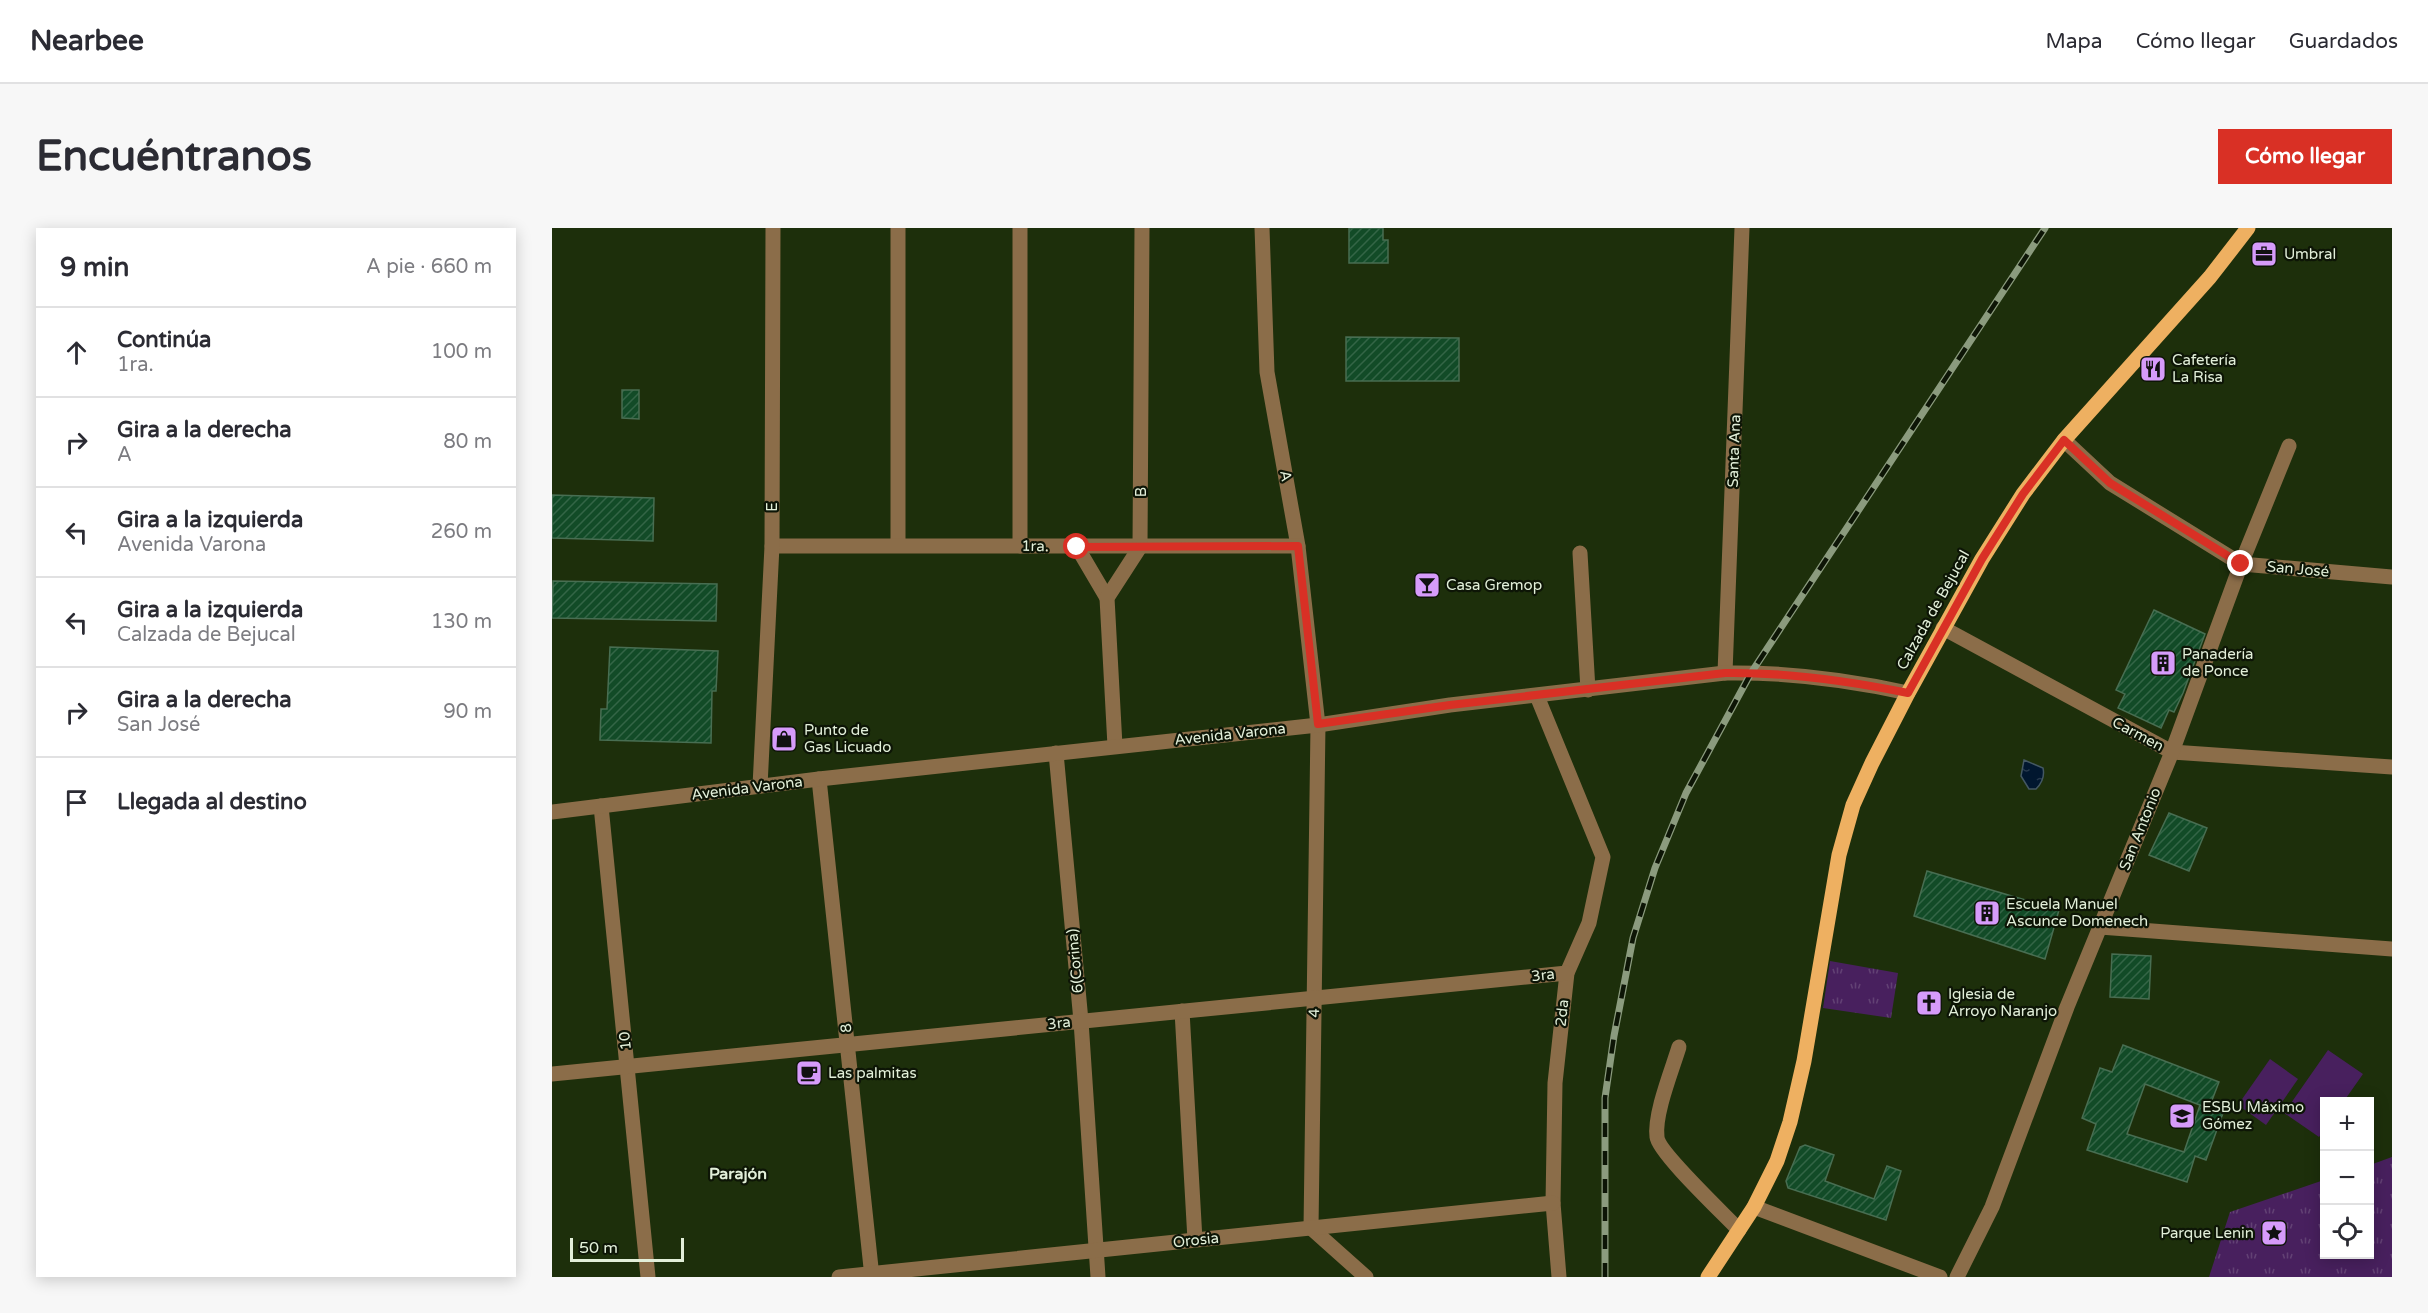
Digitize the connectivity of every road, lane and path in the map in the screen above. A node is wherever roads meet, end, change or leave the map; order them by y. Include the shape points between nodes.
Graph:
1 (773, 228) edge
2 (898, 228) edge
3 (1020, 228) edge
4 (1142, 228) edge
5 (1262, 228) edge
6 (1742, 228) edge
7 (2248, 228) edge
8 (2064, 440) junction
9 (2289, 446) dead end
10 (898, 545) junction
11 (772, 546) junction
12 (1020, 546) junction
13 (1298, 546) junction
14 (1077, 547) junction
15 (1140, 547) junction
16 (1580, 553) dead end
17 (2241, 564) junction
18 (2392, 577) edge
19 (1107, 598) junction
20 (1943, 628) junction
21 (1725, 673) junction
22 (1588, 690) junction
23 (1908, 693) junction
24 (1538, 696) junction
25 (1318, 724) junction
26 (1115, 746) junction
27 (2172, 752) junction
28 (1056, 753) junction
29 (2392, 767) edge
30 (819, 778) junction
31 (760, 786) junction
32 (601, 806) junction
33 (552, 812) edge
34 (2100, 927) junction
35 (2392, 949) edge
36 (1567, 973) junction
37 (1314, 999) junction
38 (1182, 1011) junction
39 (1081, 1021) junction
40 (847, 1045) junction
41 (1679, 1047) dead end
42 (627, 1066) junction
43 (552, 1074) edge
44 (1553, 1203) junction
45 (1754, 1207) junction
46 (1311, 1228) junction
47 (1739, 1230) junction
48 (1196, 1240) junction
49 (1096, 1251) junction
50 (983, 1270) edge
51 (872, 1275) edge
52 (648, 1277) edge
53 (839, 1277) edge
54 (1098, 1277) edge
55 (1365, 1277) edge
56 (1559, 1277) edge
57 (1708, 1277) edge
58 (1940, 1277) edge
59 (1957, 1277) edge

1 - 11 street, E
2 - 10 street
3 - 12 street
4 - 15 street, B
5 - 13 street, A via 1267,372
6 - 21 street, Santa Ana
7 - 8 main road, Calzada de Bejucal via 2210,277
8 - 17 street, San José via 2110,483
8 - 20 main road, Calzada de Bejucal via 2023,494
9 - 17 street, San Antonio
10 - 11 street, 1ra.
10 - 12 street, 1ra.
11 - 31 street, E
12 - 14 street, 1ra.
13 - 15 street, 1ra.
13 - 25 street, A
14 - 15 street, 1ra.
14 - 19 street
15 - 19 street
16 - 22 street
17 - 18 street, San José
17 - 27 street, San Antonio
19 - 26 street
20 - 23 main road, Calzada de Bejucal
20 - 27 street, Carmen
21 - 22 street, Avenida Varona
21 - 23 street, Avenida Varona via 1850,683
22 - 24 street, Avenida Varona
23 - 45 main road, Calzada de Bejucal via 1853,805 1839,855 1790,1122 1777,1161
24 - 25 street, Avenida Varona
24 - 36 street, 2da via 1603,857 1589,923
25 - 26 street, Avenida Varona
25 - 37 street, 4
26 - 28 street, Avenida Varona
27 - 29 street, Carmen
27 - 34 street, San Antonio
28 - 30 street, Avenida Varona
28 - 39 street, 6(Corina)
30 - 31 street, Avenida Varona
30 - 40 street, 8
31 - 32 street, Avenida Varona
32 - 33 street, Avenida Varona
32 - 42 street, 10
34 - 35 street
34 - 59 street, San Antonio via 1992,1207
36 - 37 street, 3ra
36 - 44 street, 2da via 1555,1083
37 - 38 street, 3ra
37 - 46 street, 4
38 - 39 street, 3ra
38 - 48 street
39 - 40 street, 3ra
39 - 49 street, 6(Corina)
40 - 42 street, 3ra
40 - 51 street, 8
41 - 47 street via 1656,1124 1657,1140
42 - 43 street, 3ra
42 - 52 street, 10
44 - 46 street, Orosia
44 - 56 street, 2da
45 - 47 main road, Calzada de Bejucal
45 - 58 street
46 - 48 street, Orosia
46 - 55 street
47 - 57 main road, Calzada de Bejucal
48 - 49 street, Orosia
49 - 50 street, Orosia
49 - 54 street, 6(Corina)
50 - 51 street, Orosia
51 - 53 street, Orosia

